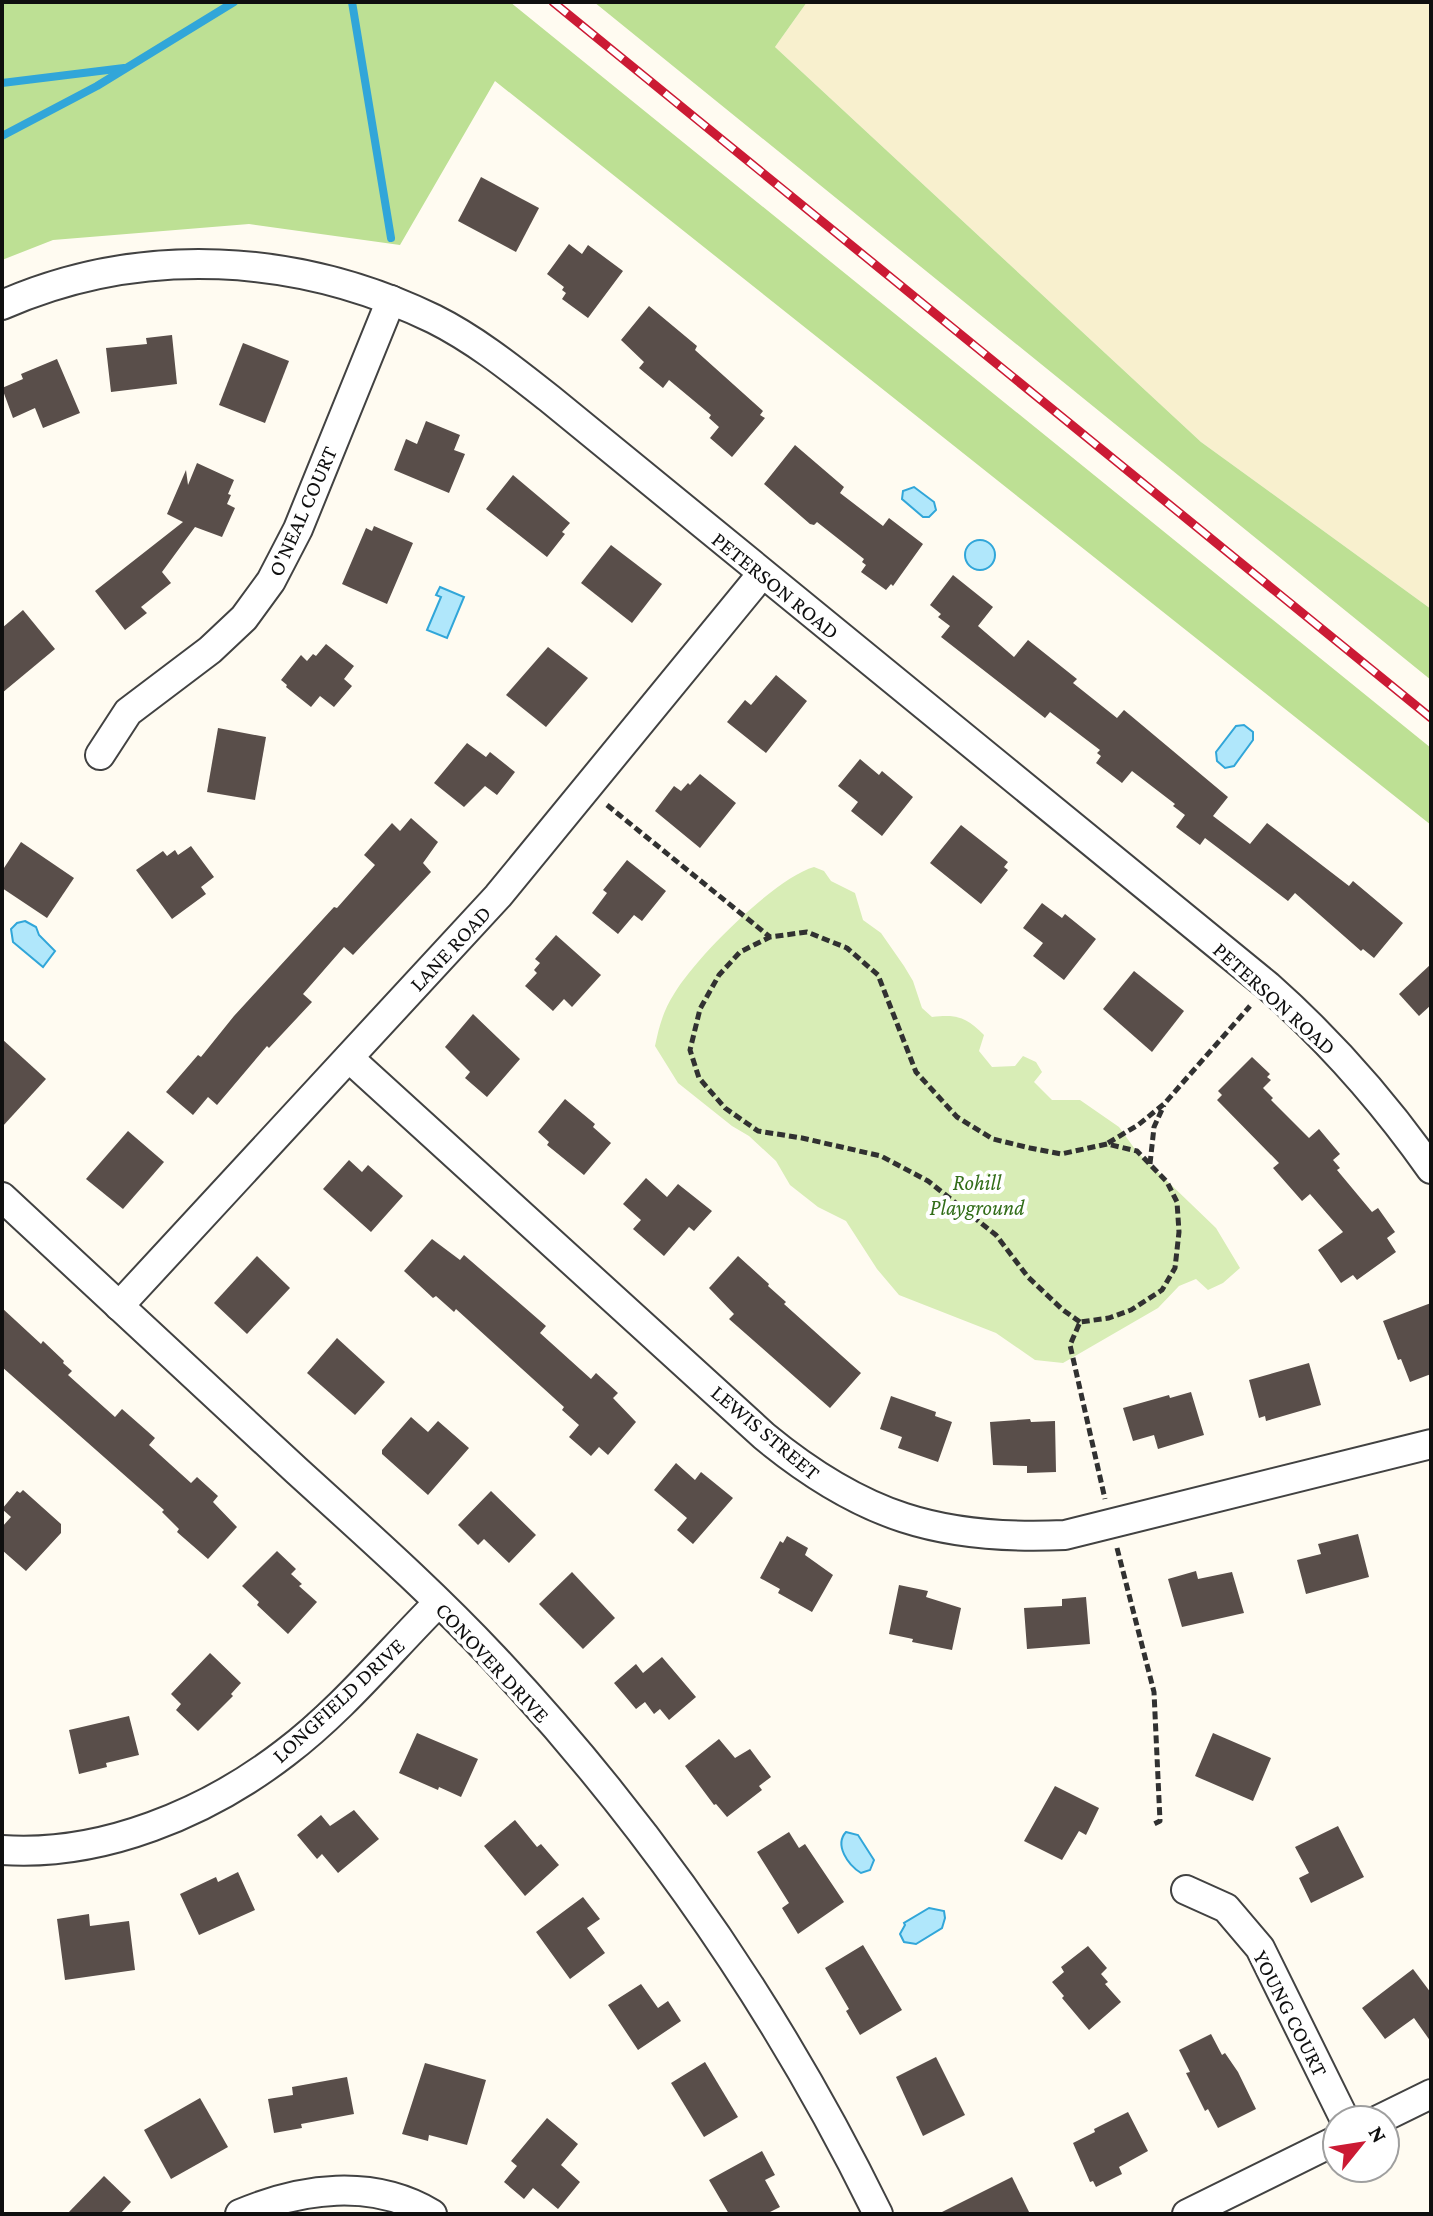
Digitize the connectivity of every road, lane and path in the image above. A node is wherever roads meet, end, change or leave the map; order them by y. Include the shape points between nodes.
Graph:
1 (391, 300) junction
2 (2, 305) edge
3 (762, 574) junction
4 (100, 755) dead end
5 (607, 805) dead end
6 (770, 937) junction
7 (1250, 1006) dead end
8 (349, 1058) junction
9 (1164, 1104) junction
10 (1107, 1144) junction
11 (1150, 1164) junction
12 (1431, 1169) edge
13 (2, 1197) edge
14 (119, 1306) junction
15 (1080, 1322) junction
16 (1431, 1444) edge
17 (1106, 1500) dead end
18 (1117, 1547) dead end
19 (438, 1603) junction
20 (1152, 1825) dead end
21 (2, 1850) edge
22 (1186, 1890) dead end
23 (1431, 2094) edge
24 (1337, 2104) edge
25 (1401, 2109) edge
26 (1321, 2148) edge
27 (240, 2214) edge
28 (432, 2214) edge
29 (878, 2214) edge
30 (1187, 2214) edge

1 - 2 street, PETERSON ROAD via 291,271 189,263 83,277
1 - 3 street, PETERSON ROAD via 492,354
1 - 4 street, O'NEAL COURT via 298,529 271,581 244,618 210,650 128,712
3 - 8 street, LANE ROAD via 498,896
3 - 12 street, PETERSON ROAD via 1268,986 1348,1063
5 - 6 path
6 - 10 path via 807,932 847,948 878,975 916,1072 957,1117 993,1139 1061,1154
6 - 15 path via 740,952 700,1009 690,1050 699,1078 725,1108 758,1131 881,1156 928,1181 996,1235 1028,1277
7 - 9 path
8 - 14 street, LANE ROAD
8 - 16 street, LEWIS STREET via 764,1436 802,1467 890,1514 976,1534 1065,1535
9 - 10 path
9 - 11 path via 1154,1127
10 - 11 path via 1137,1151
11 - 15 path via 1177,1202 1175,1268 1162,1290 1131,1310
13 - 14 street, CONOVER DRIVE
14 - 19 street, CONOVER DRIVE
15 - 17 path via 1070,1345
18 - 20 path via 1154,1692 1160,1821
19 - 21 street, LONGFIELD DRIVE via 340,1704 240,1785 185,1814 119,1837 59,1848
19 - 29 street, CONOVER DRIVE via 579,1754 683,1884 810,2084
22 - 24 street, YOUNG COURT via 1226,1908 1260,1948
23 - 25 street
26 - 30 street
27 - 28 street via 272,2200 352,2189

